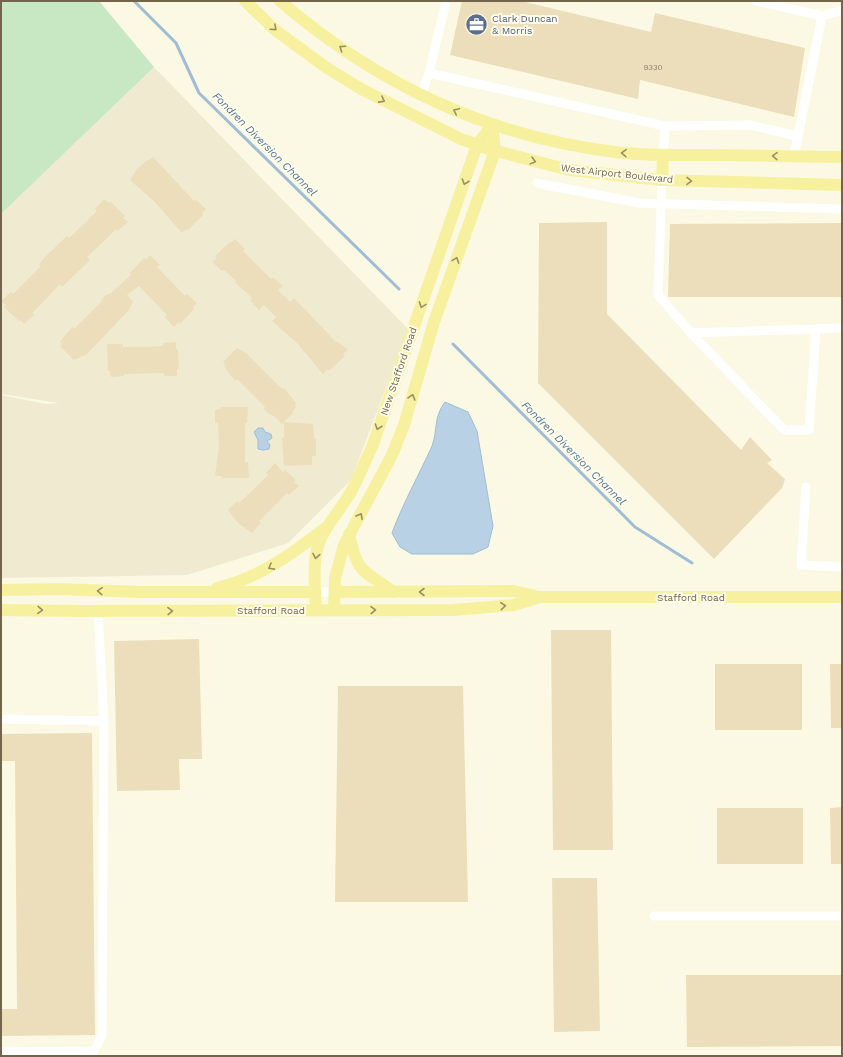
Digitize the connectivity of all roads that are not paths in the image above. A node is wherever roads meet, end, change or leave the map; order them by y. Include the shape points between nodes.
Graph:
1 (245, 1) edge
2 (280, 1) edge
3 (446, 1) edge
4 (756, 1) edge
5 (842, 10) edge
6 (822, 16) junction
7 (429, 73) junction
8 (421, 95) junction
9 (492, 125) junction
10 (665, 126) junction
11 (797, 136) junction
12 (477, 145) junction
13 (495, 151) junction
14 (663, 155) junction
15 (794, 156) junction
16 (842, 157) edge
17 (662, 180) junction
18 (538, 183) dead end
19 (842, 185) edge
20 (661, 203) junction
21 (842, 209) edge
22 (842, 328) edge
23 (816, 329) junction
24 (691, 333) junction
25 (372, 447) junction
26 (392, 455) junction
27 (806, 487) dead end
28 (325, 528) junction
29 (349, 534) junction
30 (842, 567) edge
31 (1, 590) edge
32 (198, 592) junction
33 (315, 592) junction
34 (335, 592) junction
35 (393, 592) junction
36 (540, 597) junction
37 (842, 597) edge
38 (1, 610) edge
39 (316, 610) junction
40 (334, 610) junction
41 (98, 611) junction
42 (1, 719) edge
43 (104, 721) junction
44 (654, 916) dead end
45 (842, 916) edge
46 (1, 1052) edge

1 -> 12 main road, West Airport Boulevard via 275,30 327,68 363,90
8 -> 2 main road, West Airport Boulevard via 346,50
3 - 7 street
4 - 6 street
5 - 6 street
6 - 11 street
7 - 8 street
7 - 10 street
9 -> 8 main road, West Airport Boulevard
9 - 12 main road, New Stafford Road
9 - 13 main road
14 -> 9 main road, West Airport Boulevard via 568,145
10 - 11 street via 750,125
10 - 14 street
11 - 15 street
12 - 13 main road, West Airport Boulevard
12 -> 25 main road, New Stafford Road
13 -> 17 main road, West Airport Boulevard via 569,170
26 -> 13 main road, New Stafford Road via 404,425 434,322
15 -> 14 main road, West Airport Boulevard
14 - 17 main road
15 - 16 main road, West Airport Boulevard
17 -> 19 main road, West Airport Boulevard
17 - 20 street
18 - 20 street via 639,203
20 - 21 street
20 - 24 street via 658,295
22 - 23 street
23 - 24 street
23 - 24 street via 809,430 784,430
25 - 26 main road
25 - 28 main road, New Stafford Road via 349,495
29 -> 26 main road, New Stafford Road
27 - 30 street via 801,565
28 -> 32 main road via 281,561 264,570 237,583
28 -> 33 main road, New Stafford Road via 316,553
29 - 34 main road, New Stafford Road via 340,560
29 - 35 main road via 356,562 362,570
32 -> 31 main road, Stafford Road
32 - 33 main road, Stafford Road
33 - 34 street
33 - 39 main road, New Stafford Road
34 - 35 main road, Stafford Road
34 - 40 main road, New Stafford Road
36 -> 35 main road, Stafford Road via 514,591
36 - 37 main road, Stafford Road
40 -> 36 main road, Stafford Road via 454,610 514,604
38 -> 41 main road, Stafford Road
39 - 40 main road, Stafford Road
41 -> 39 main road, Stafford Road
41 - 43 street
42 - 43 street
43 - 46 street via 102,1035 94,1051
44 - 45 street

